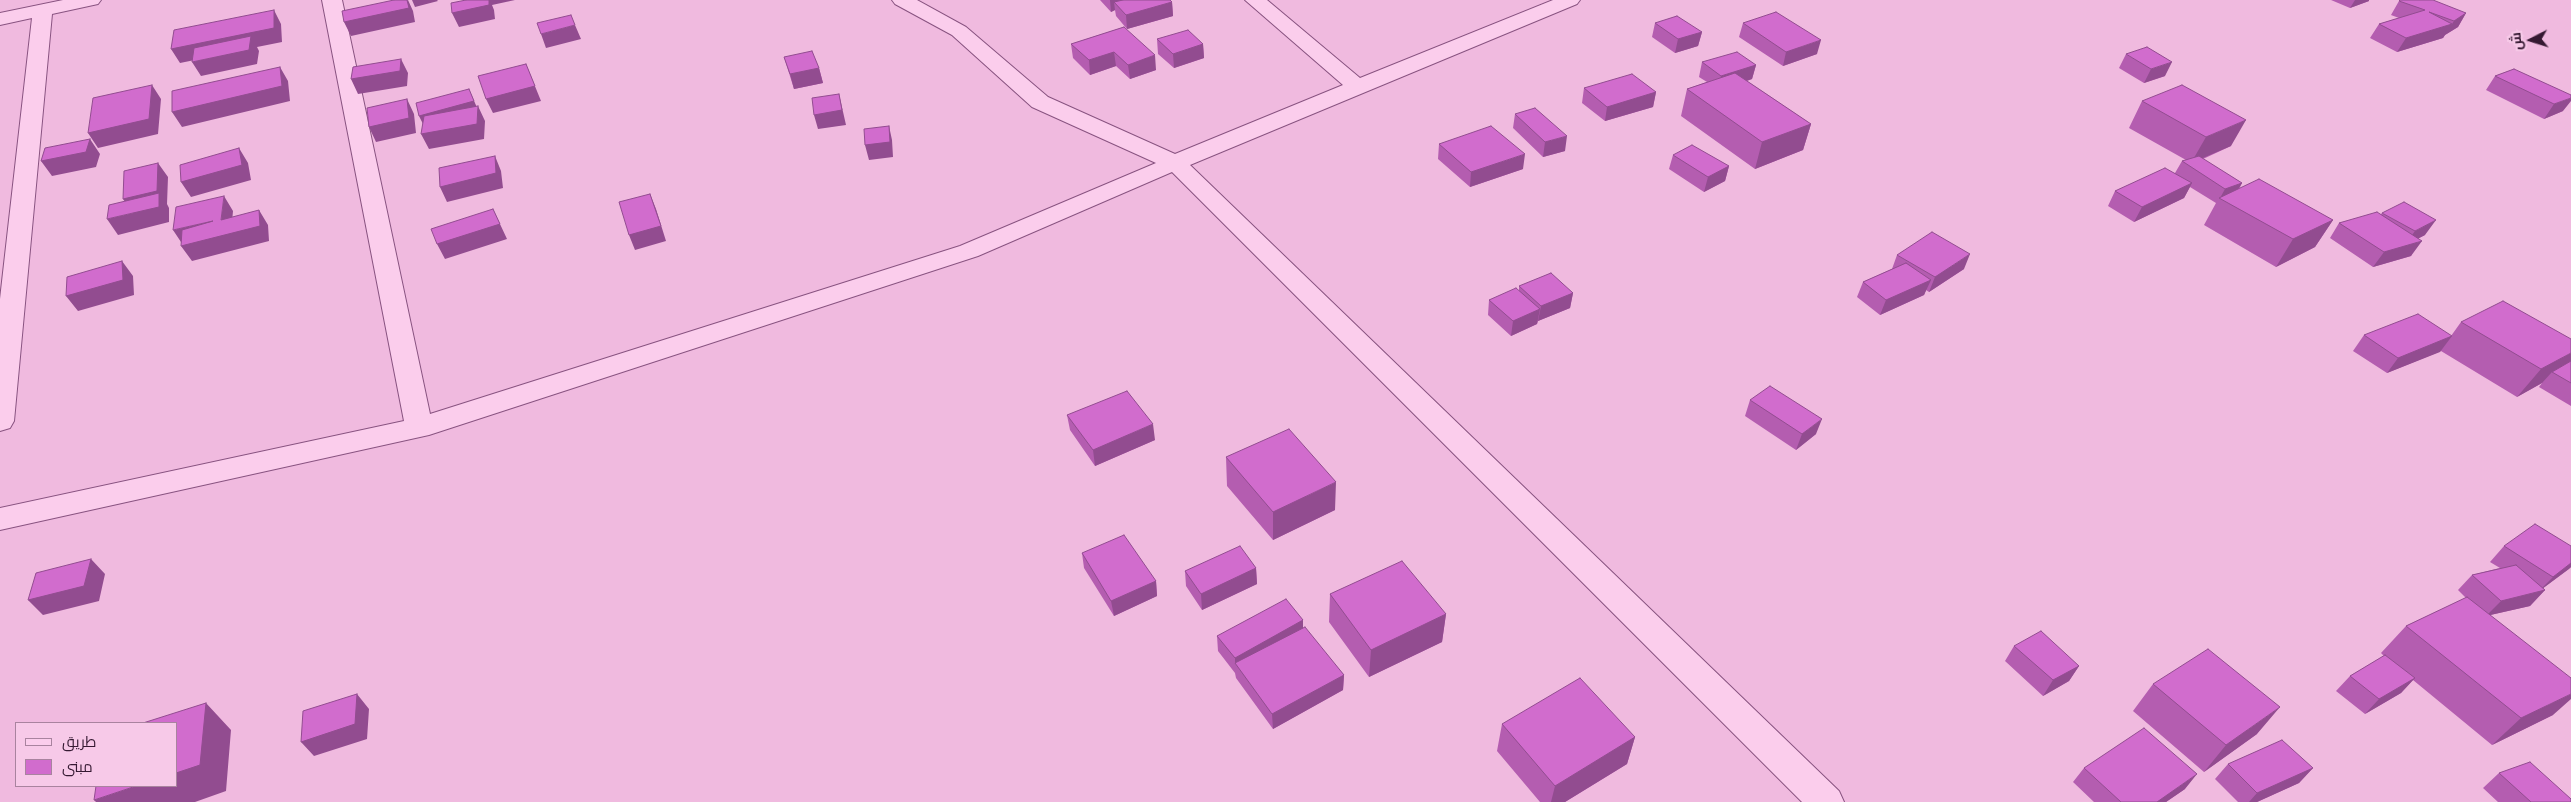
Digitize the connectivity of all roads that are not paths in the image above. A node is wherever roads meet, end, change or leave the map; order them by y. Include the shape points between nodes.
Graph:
1 (91, 0) edge
2 (332, 0) edge
3 (902, 0) edge
4 (1255, 0) edge
5 (1570, 0) edge
6 (43, 10) junction
7 (0, 19) edge
8 (1358, 87) junction
9 (1175, 163) junction
10 (0, 421) edge
11 (419, 428) junction
12 (0, 519) edge
13 (1826, 802) edge

1 - 6 street
2 - 11 street
3 - 9 street via 959,30 1040,102
4 - 8 street
5 - 8 street
6 - 7 street
6 - 10 street
8 - 9 street
9 - 11 street via 969,251
9 - 13 street
11 - 12 street

